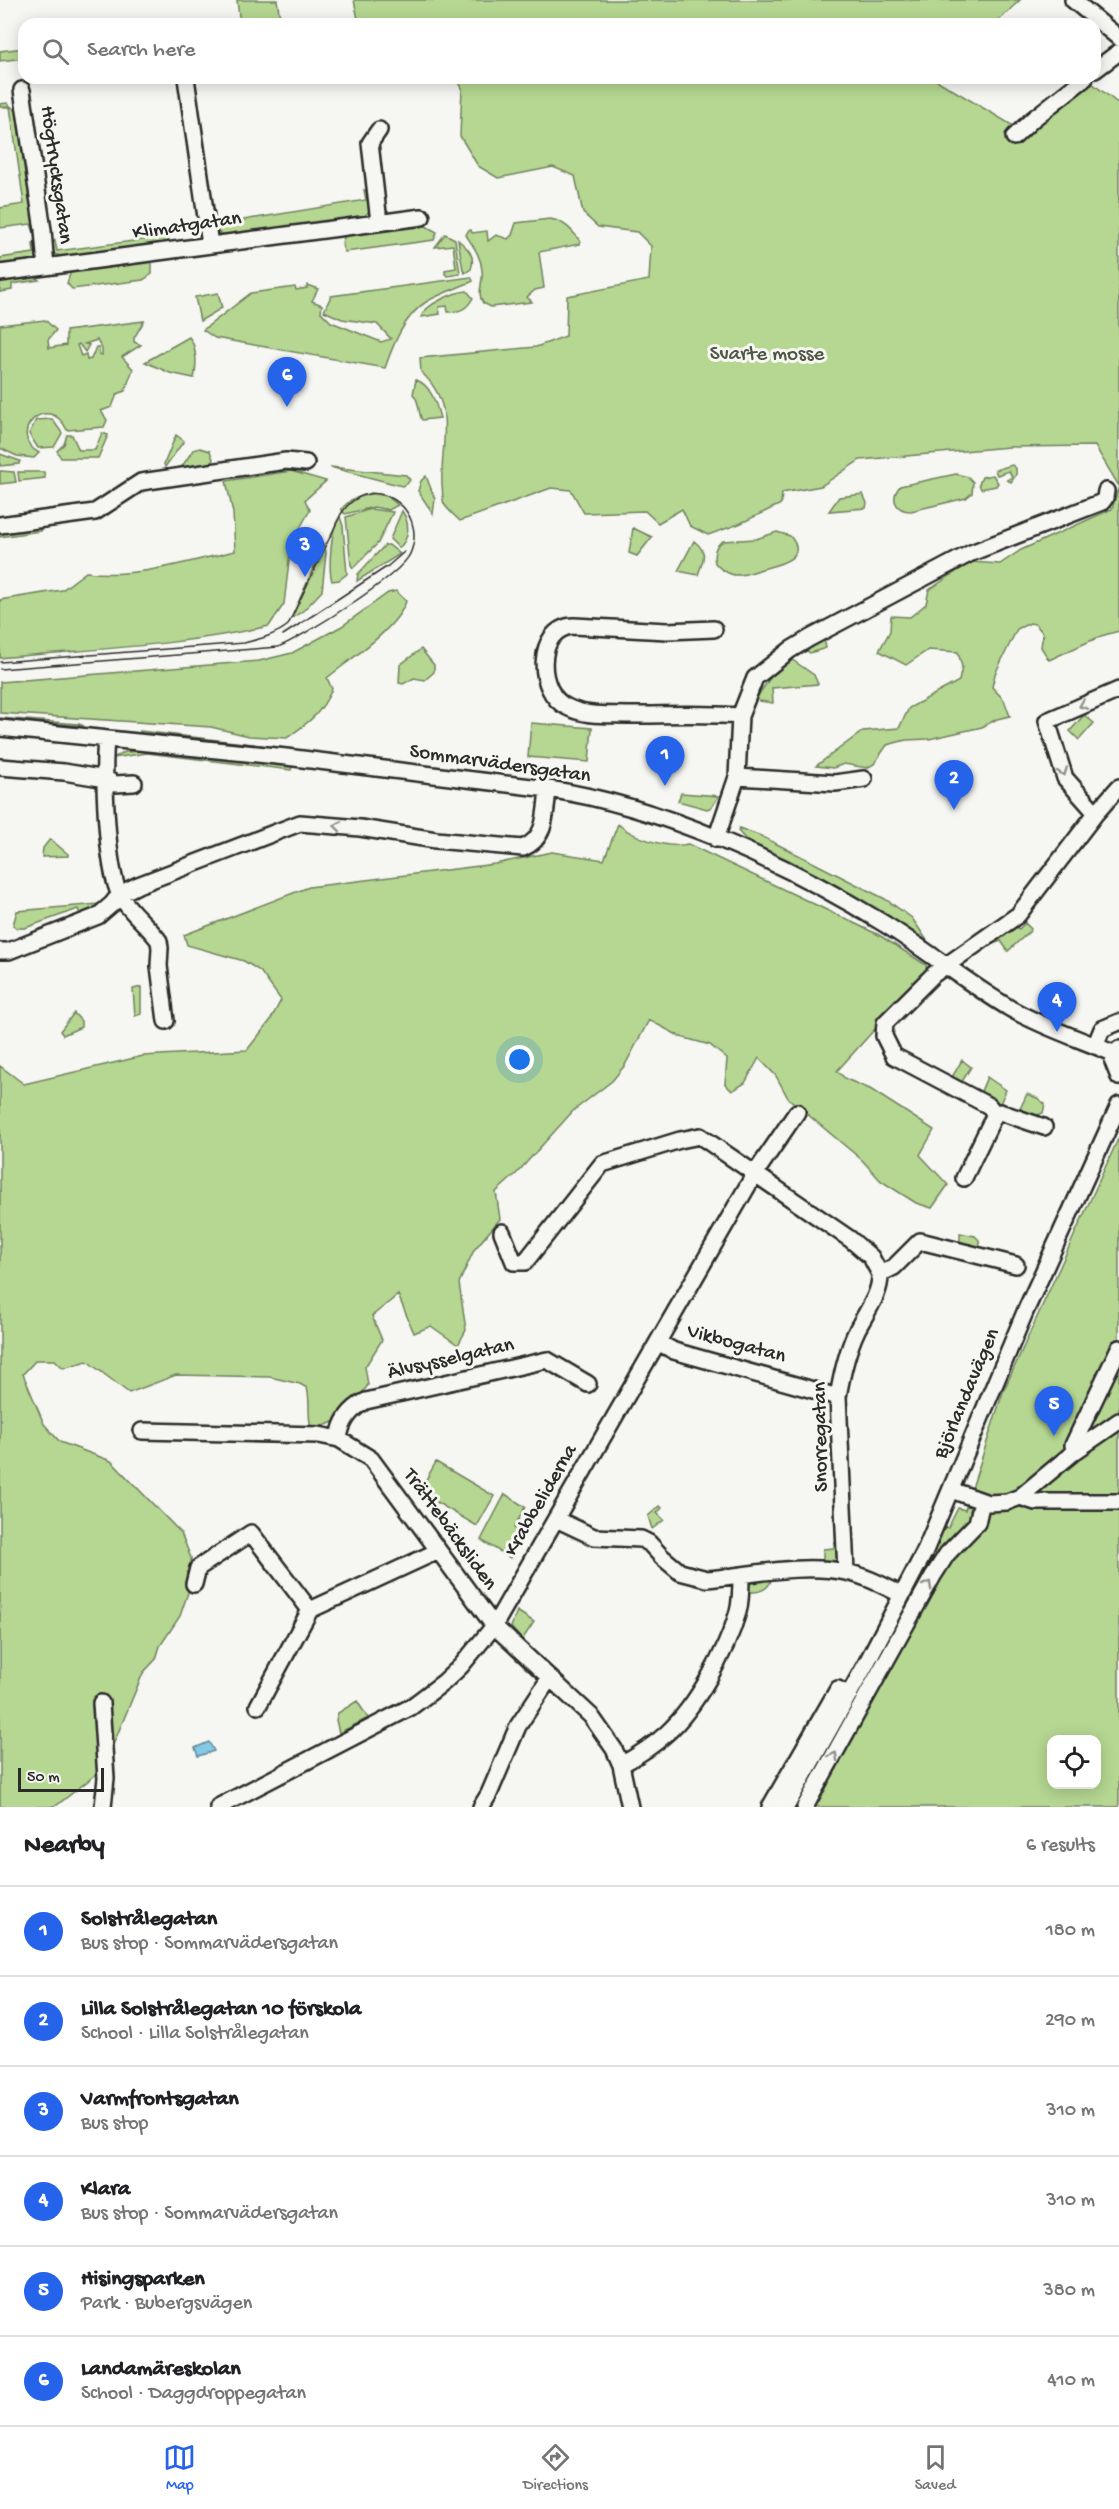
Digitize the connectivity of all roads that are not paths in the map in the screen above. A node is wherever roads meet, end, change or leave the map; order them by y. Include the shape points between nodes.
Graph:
1 (1073, 0) edge
2 (1095, 18) edge
3 (1101, 23) edge
4 (1119, 38) edge
5 (1119, 52) edge
6 (1101, 66) edge
7 (187, 84) edge
8 (1078, 84) edge
9 (22, 90) dead end
10 (379, 130) dead end
11 (1014, 137) dead end
12 (422, 217) dead end
13 (379, 222) junction
14 (210, 245) junction
15 (46, 267) junction
16 (0, 273) edge
17 (306, 463) dead end
18 (1106, 491) dead end
19 (0, 525) edge
20 (714, 629) dead end
21 (1119, 690) edge
22 (740, 716) junction
23 (0, 728) edge
24 (106, 739) junction
25 (0, 767) edge
26 (737, 777) junction
27 (106, 780) junction
28 (864, 780) dead end
29 (134, 783) dead end
30 (1119, 787) edge
31 (548, 789) junction
32 (1096, 813) junction
33 (717, 839) junction
34 (120, 894) junction
35 (0, 951) edge
36 (946, 966) junction
37 (166, 1021) dead end
38 (1119, 1022) edge
39 (1095, 1046) junction
40 (1117, 1051) edge
41 (1119, 1077) edge
42 (1119, 1105) edge
43 (797, 1112) dead end
44 (996, 1114) junction
45 (1044, 1127) dead end
46 (754, 1175) junction
47 (964, 1178) dead end
48 (502, 1232) dead end
49 (1016, 1265) dead end
50 (880, 1274) junction
51 (658, 1342) junction
52 (1119, 1348) edge
53 (588, 1384) dead end
54 (838, 1397) junction
55 (1119, 1421) edge
56 (142, 1431) dead end
57 (339, 1439) junction
58 (1074, 1452) junction
59 (951, 1490) junction
60 (1020, 1497) junction
61 (982, 1501) junction
62 (1119, 1502) edge
63 (556, 1519) junction
64 (438, 1551) junction
65 (846, 1572) junction
66 (741, 1576) junction
67 (194, 1584) dead end
68 (902, 1595) junction
69 (310, 1610) junction
70 (494, 1626) junction
71 (549, 1680) junction
72 (849, 1695) junction
73 (102, 1703) dead end
74 (258, 1706) dead end
75 (621, 1765) junction
76 (103, 1807) edge
77 (218, 1807) edge
78 (480, 1807) edge
79 (630, 1807) edge
80 (770, 1807) edge
81 (786, 1807) edge
82 (805, 1807) edge

1 - 2 street
3 - 4 street
5 - 6 street
7 - 14 street
8 - 11 street
9 - 15 street, Högtrycksgatan
10 - 13 street via 370,143
12 - 13 street, Klimatgatan
13 - 14 street, Klimatgatan
14 - 15 street, Klimatgatan
15 - 16 street, Klimatgatan
17 - 19 street via 286,461 141,482 95,512
18 - 22 street via 1102,502 956,560 790,650 755,678
20 - 22 street via 562,627 551,636 546,651 548,686 565,707 589,714
21 -> 32 street via 1047,721 1065,778
22 - 26 street
23 - 24 street, Sommarvädersgatan
24 - 27 street
24 - 31 street, Sommarvädersgatan
25 - 27 street
26 - 28 street via 835,783
26 - 33 street
27 - 29 street via 115,784
27 - 34 street via 114,873
30 - 32 street
31 - 33 street, Sommarvädersgatan via 653,815
31 -> 34 street via 542,833 523,848 303,822
32 - 36 street via 1018,915
33 - 36 street, Sommarvädersgatan via 852,904
34 - 35 street via 98,916 9,951
34 - 37 street via 159,941
36 - 39 street, Sommarvädersgatan via 1011,1009
36 - 44 street via 885,1023 884,1036 894,1056 989,1106
38 - 39 street via 1102,1029
39 - 40 street, Sommarvädersgatan
40 - 41 street via 1114,1068
42 - 59 street, Björlandavägen via 1025,1312
43 - 46 street, Krabbeliderna
44 - 45 street
44 - 47 street
46 - 48 street via 700,1136 680,1140 602,1164 525,1262 514,1262
46 - 50 street via 864,1250
46 - 51 street, Krabbeliderna
49 - 50 street via 921,1237 894,1267
50 - 54 street, Snorregatan via 879,1287 843,1368
51 - 54 street, Vikbogatan via 674,1351
51 - 63 street, Krabbeliderna
52 - 58 street via 1073,1444
53 - 57 street, Älvsysselgatan via 547,1360 537,1362 366,1401 348,1414
54 - 65 street, Snorregatan
55 - 58 street
56 - 57 street, Trättebäcksliden via 319,1435
57 - 64 street, Trättebäcksliden via 371,1459
58 - 60 street
59 - 61 street
59 - 68 street, Björlandavägen
60 - 61 street via 1007,1502
60 - 62 street via 1035,1502
82 -> 61 street via 933,1576 947,1554 977,1523
63 - 66 street via 594,1536 642,1539 690,1576
63 - 70 street, Krabbeliderna
64 - 69 street
64 - 70 street, Trättebäcksliden
65 - 66 street via 802,1569
65 - 68 street
66 - 75 street via 738,1611 721,1655 694,1700 666,1734
67 - 69 street via 198,1568 251,1533
68 - 72 street, Björlandavägen
69 - 74 street
70 - 71 street, Trättebäcksliden
70 - 77 street, Krabbeliderna via 461,1666 411,1707
71 - 75 street, Trättebäcksliden via 591,1716
71 - 78 street via 518,1726
72 - 80 street via 838,1689
72 - 81 street, Björlandavägen
73 - 76 street via 106,1778
75 - 79 street, Trättebäcksliden

